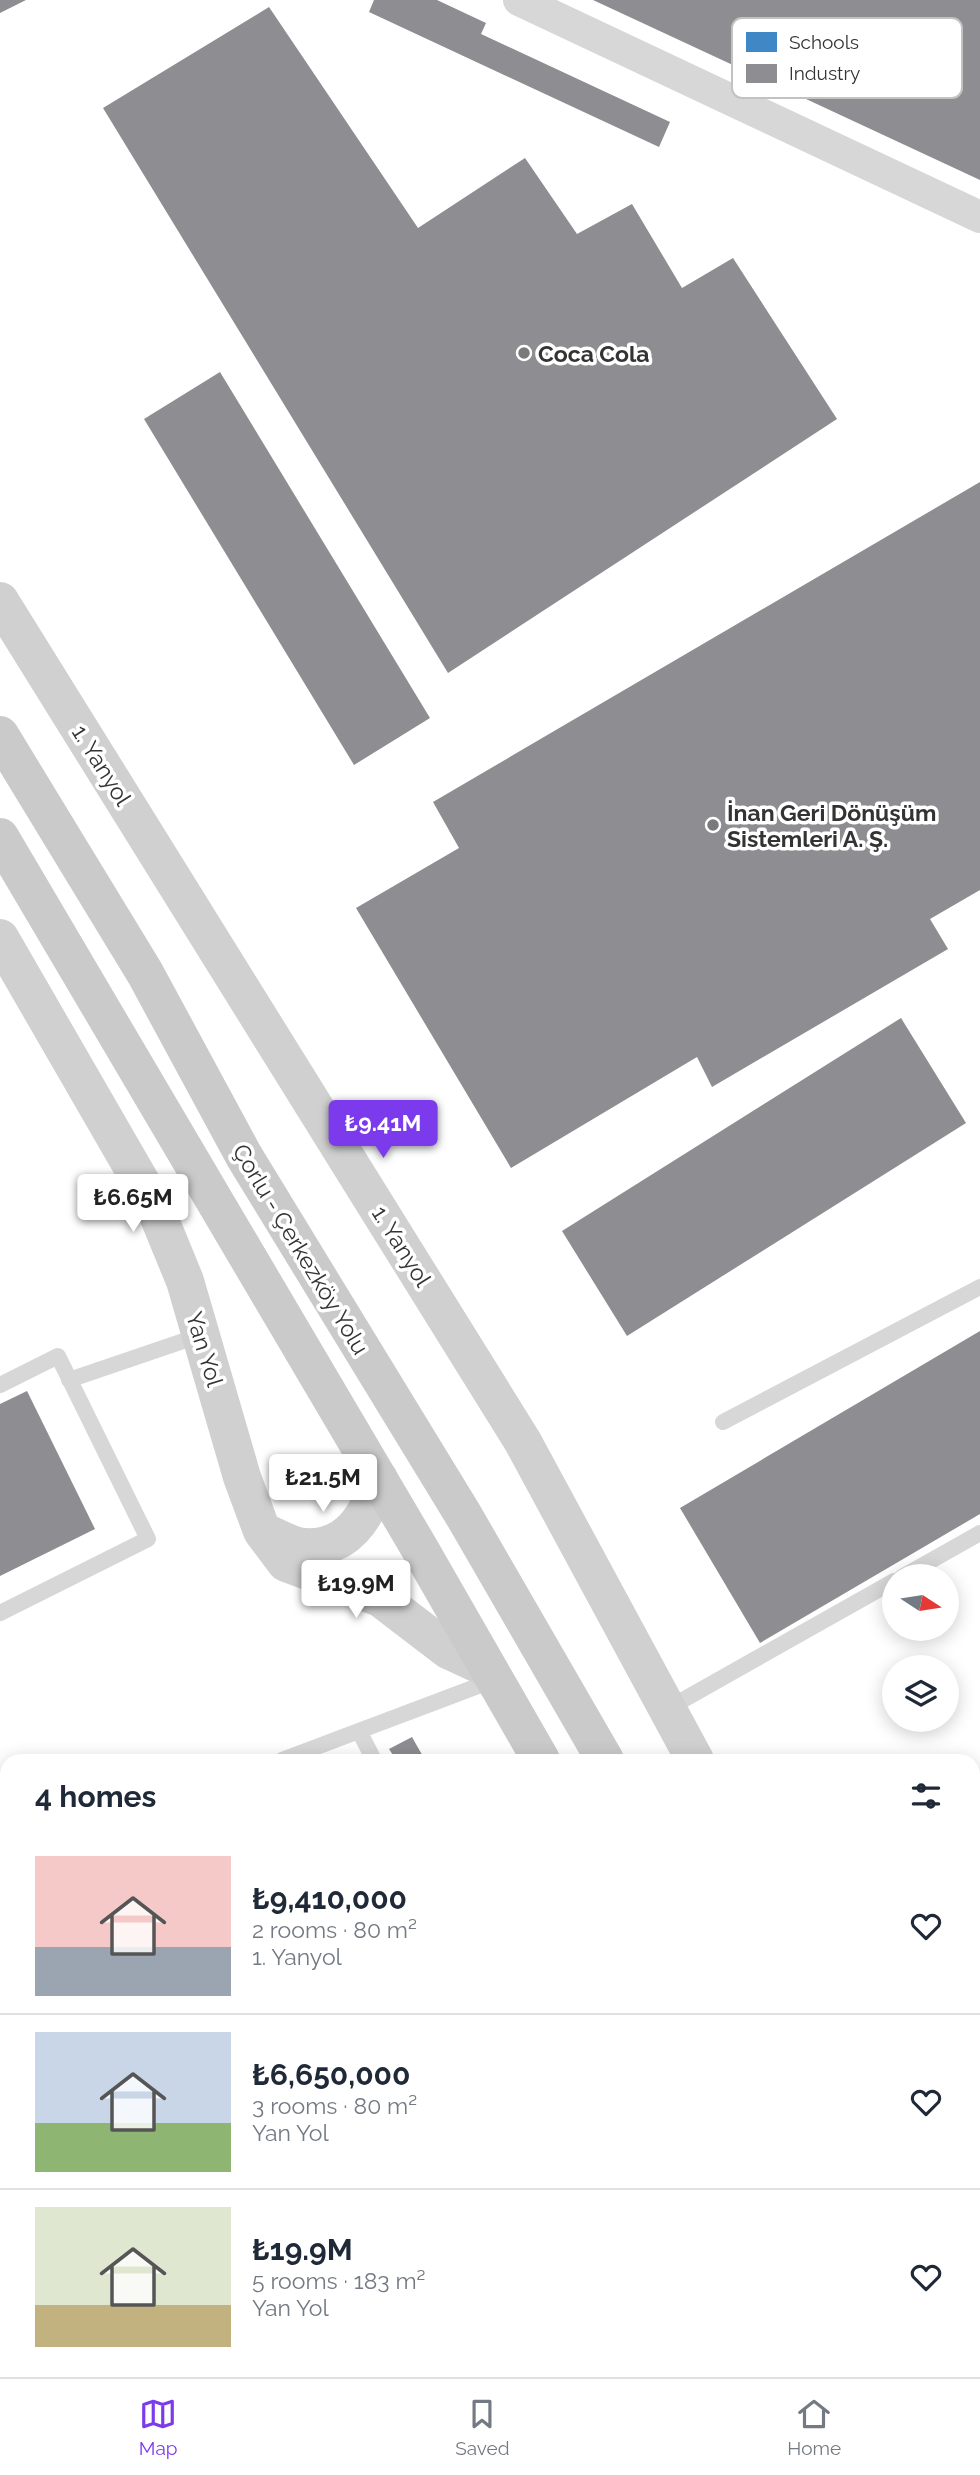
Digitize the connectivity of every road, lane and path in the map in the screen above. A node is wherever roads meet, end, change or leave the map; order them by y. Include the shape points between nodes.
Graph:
1 (519, 0) edge
2 (980, 217) edge
3 (0, 601) edge
4 (0, 735) edge
5 (0, 837) edge
6 (0, 938) edge
7 (980, 1287) edge
8 (201, 1335) junction
9 (69, 1380) junction
10 (0, 1385) edge
11 (723, 1422) dead end
12 (379, 1479) junction
13 (262, 1531) junction
14 (980, 1533) edge
15 (925, 1564) edge
16 (882, 1588) edge
17 (0, 1613) edge
18 (491, 1674) junction
19 (667, 1709) junction
20 (359, 1731) junction
21 (298, 1754) edge
22 (371, 1754) edge
23 (538, 1754) edge
24 (602, 1754) edge
25 (692, 1754) edge

1 - 2 street
3 - 19 main road, 1. Yanyol via 523,1441
4 - 24 main road, Çorlu - Çerkezköy Yolu via 145,973 244,1156 464,1516
5 - 12 main road
6 - 8 main road, Yan Yol via 153,1203
7 - 11 lane
8 - 9 lane
8 - 13 main road, Yan Yol
9 - 10 lane via 58,1356
9 - 17 lane via 148,1539
12 - 13 main road via 369,1510 348,1537 302,1547
12 - 18 main road
13 - 18 main road, Yan Yol via 286,1563 380,1598 448,1650
14 - 15 lane
16 - 19 lane
18 - 20 lane
18 - 23 main road
19 - 25 main road, 1. Yanyol
20 - 21 lane
20 - 22 lane

